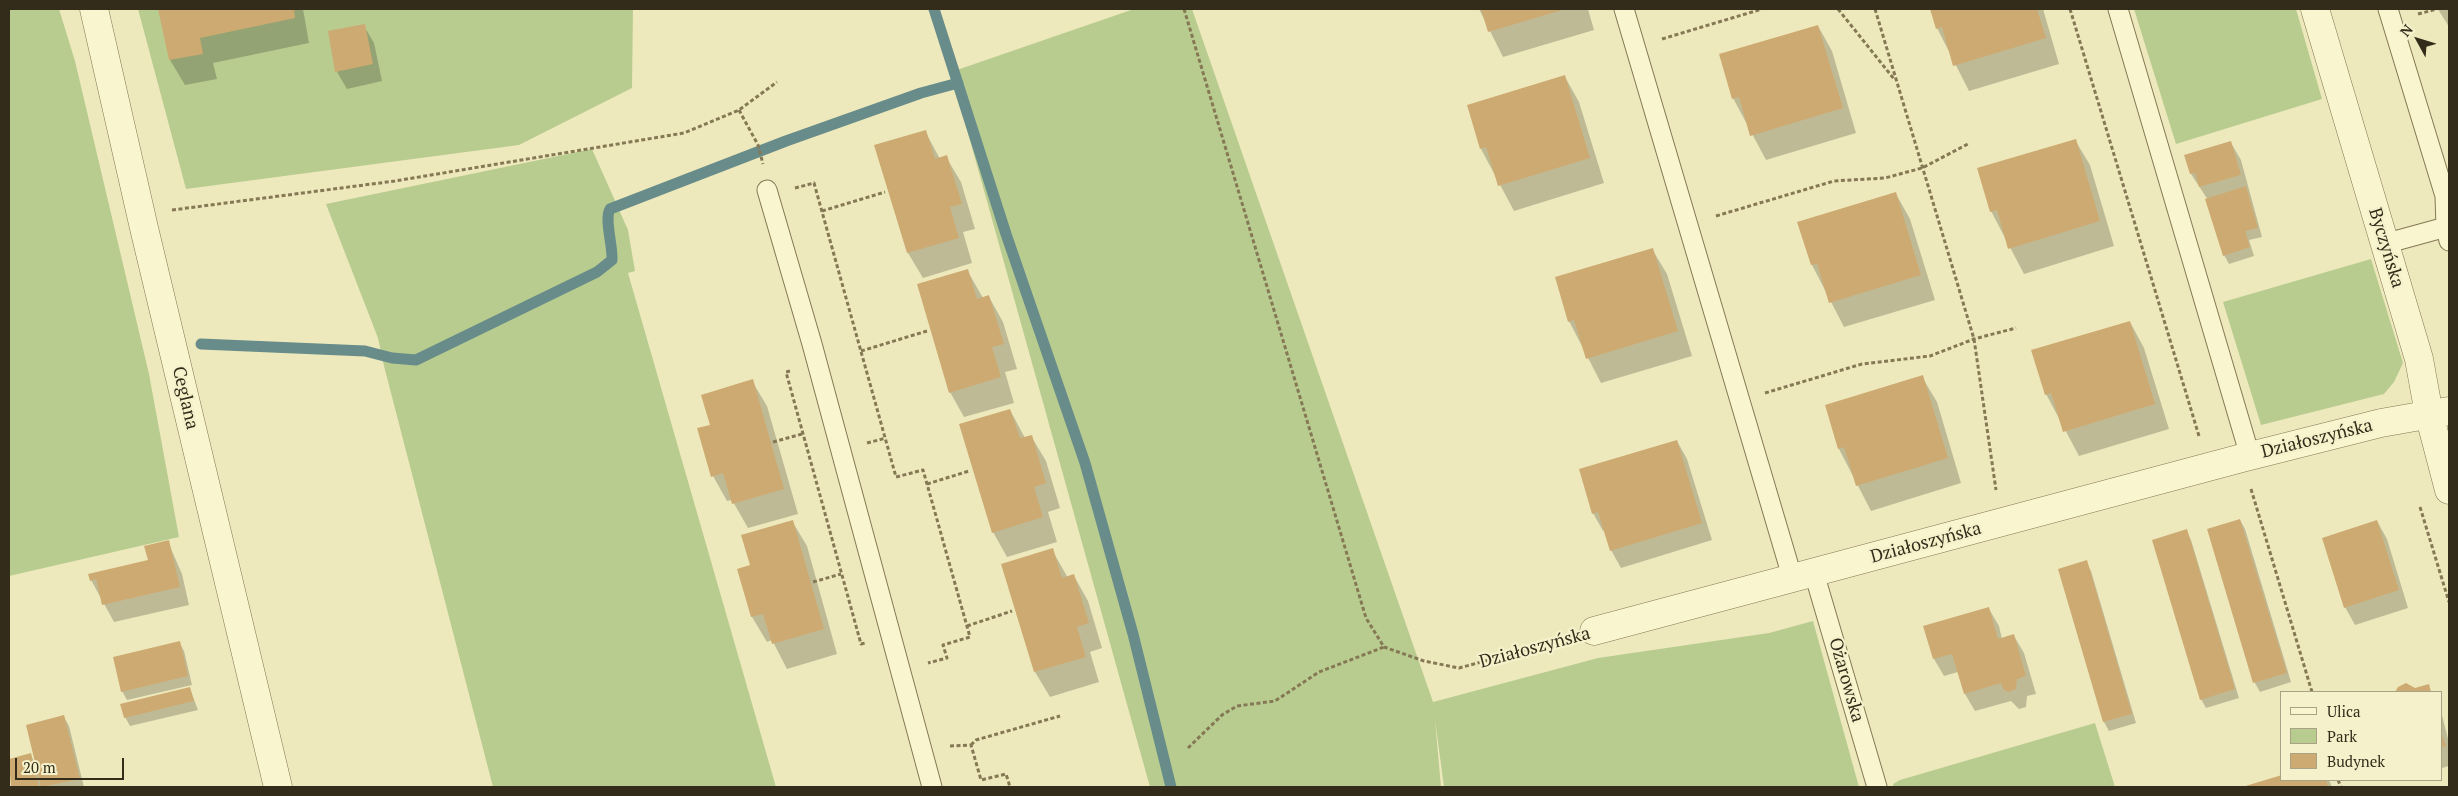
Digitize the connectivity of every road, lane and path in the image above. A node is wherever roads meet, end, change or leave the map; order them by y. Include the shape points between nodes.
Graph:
1 (94, 9) edge
2 (1184, 9) edge
3 (1624, 9) edge
4 (1762, 9) edge
5 (1838, 9) edge
6 (1875, 9) edge
7 (2070, 9) edge
8 (2118, 9) edge
9 (2315, 9) edge
10 (2388, 9) edge
11 (1636, 47) junction
12 (1896, 81) junction
13 (776, 82) dead end
14 (739, 110) junction
15 (1968, 144) dead end
16 (762, 155) dead end
17 (1922, 168) junction
18 (885, 192) dead end
19 (768, 193) joint
20 (822, 211) junction
21 (141, 214) junction
22 (1688, 225) junction
23 (2448, 234) edge
24 (2384, 244) junction
25 (2016, 328) dead end
26 (927, 332) dead end
27 (1974, 339) junction
28 (861, 351) junction
29 (1741, 401) junction
30 (2439, 412) edge
31 (802, 434) dead end
32 (2199, 437) dead end
33 (773, 442) dead end
34 (2246, 457) junction
35 (969, 471) dead end
36 (927, 484) junction
37 (2449, 490) edge
38 (2000, 522) junction
39 (841, 574) dead end
40 (1804, 576) junction
41 (813, 582) dead end
42 (1012, 611) dead end
43 (967, 626) junction
44 (1594, 631) joint
45 (1384, 648) junction
46 (901, 669) junction
47 (2312, 691) edge
48 (1060, 716) dead end
49 (971, 745) junction
50 (1188, 748) dead end
51 (923, 752) junction
52 (278, 787) edge
53 (932, 787) edge
54 (1010, 787) edge
55 (1877, 787) edge

1 - 21 street, Ceglana
2 - 45 path via 1366,618
3 - 11 lane, Ożarowska
4 - 11 path
5 - 12 path
6 - 12 path
7 - 32 path
8 - 34 lane
9 - 24 street, Byczyńska
10 - 23 lane via 2445,196
11 - 22 lane, Ożarowska
12 - 17 path
13 - 14 path
14 - 16 path
14 - 21 path via 684,133 395,181
15 - 17 path
17 - 22 path via 1885,178 1834,181
17 - 27 path
18 - 20 path
19 - 20 path via 814,183
19 - 46 lane
20 - 28 path
21 - 52 street, Ceglana
22 - 29 lane, Ożarowska
23 - 24 lane
24 - 30 street, Byczyńska via 2419,359
25 - 27 path
26 - 28 path
27 - 29 path via 1930,356 1862,364
27 - 38 path
28 - 36 path via 896,477 923,470
29 - 40 lane, Ożarowska
30 - 34 street, Działoszyńska
30 - 37 street, Byczyńska
31 - 33 path
34 - 38 street, Działoszyńska
34 - 47 path
35 - 36 path
36 - 43 path
38 - 40 street, Działoszyńska
39 - 41 path
40 - 44 street, Działoszyńska
40 - 55 lane, Ożarowska
42 - 43 path
43 - 46 path via 970,637 943,645 947,658
44 - 45 path, Działoszyńska via 1459,668
45 - 50 path via 1319,672 1275,701 1237,706 1222,715
46 - 51 lane
48 - 49 path via 976,740
49 - 51 path via 940,746
49 - 54 path via 981,780 1006,774
51 - 53 lane

